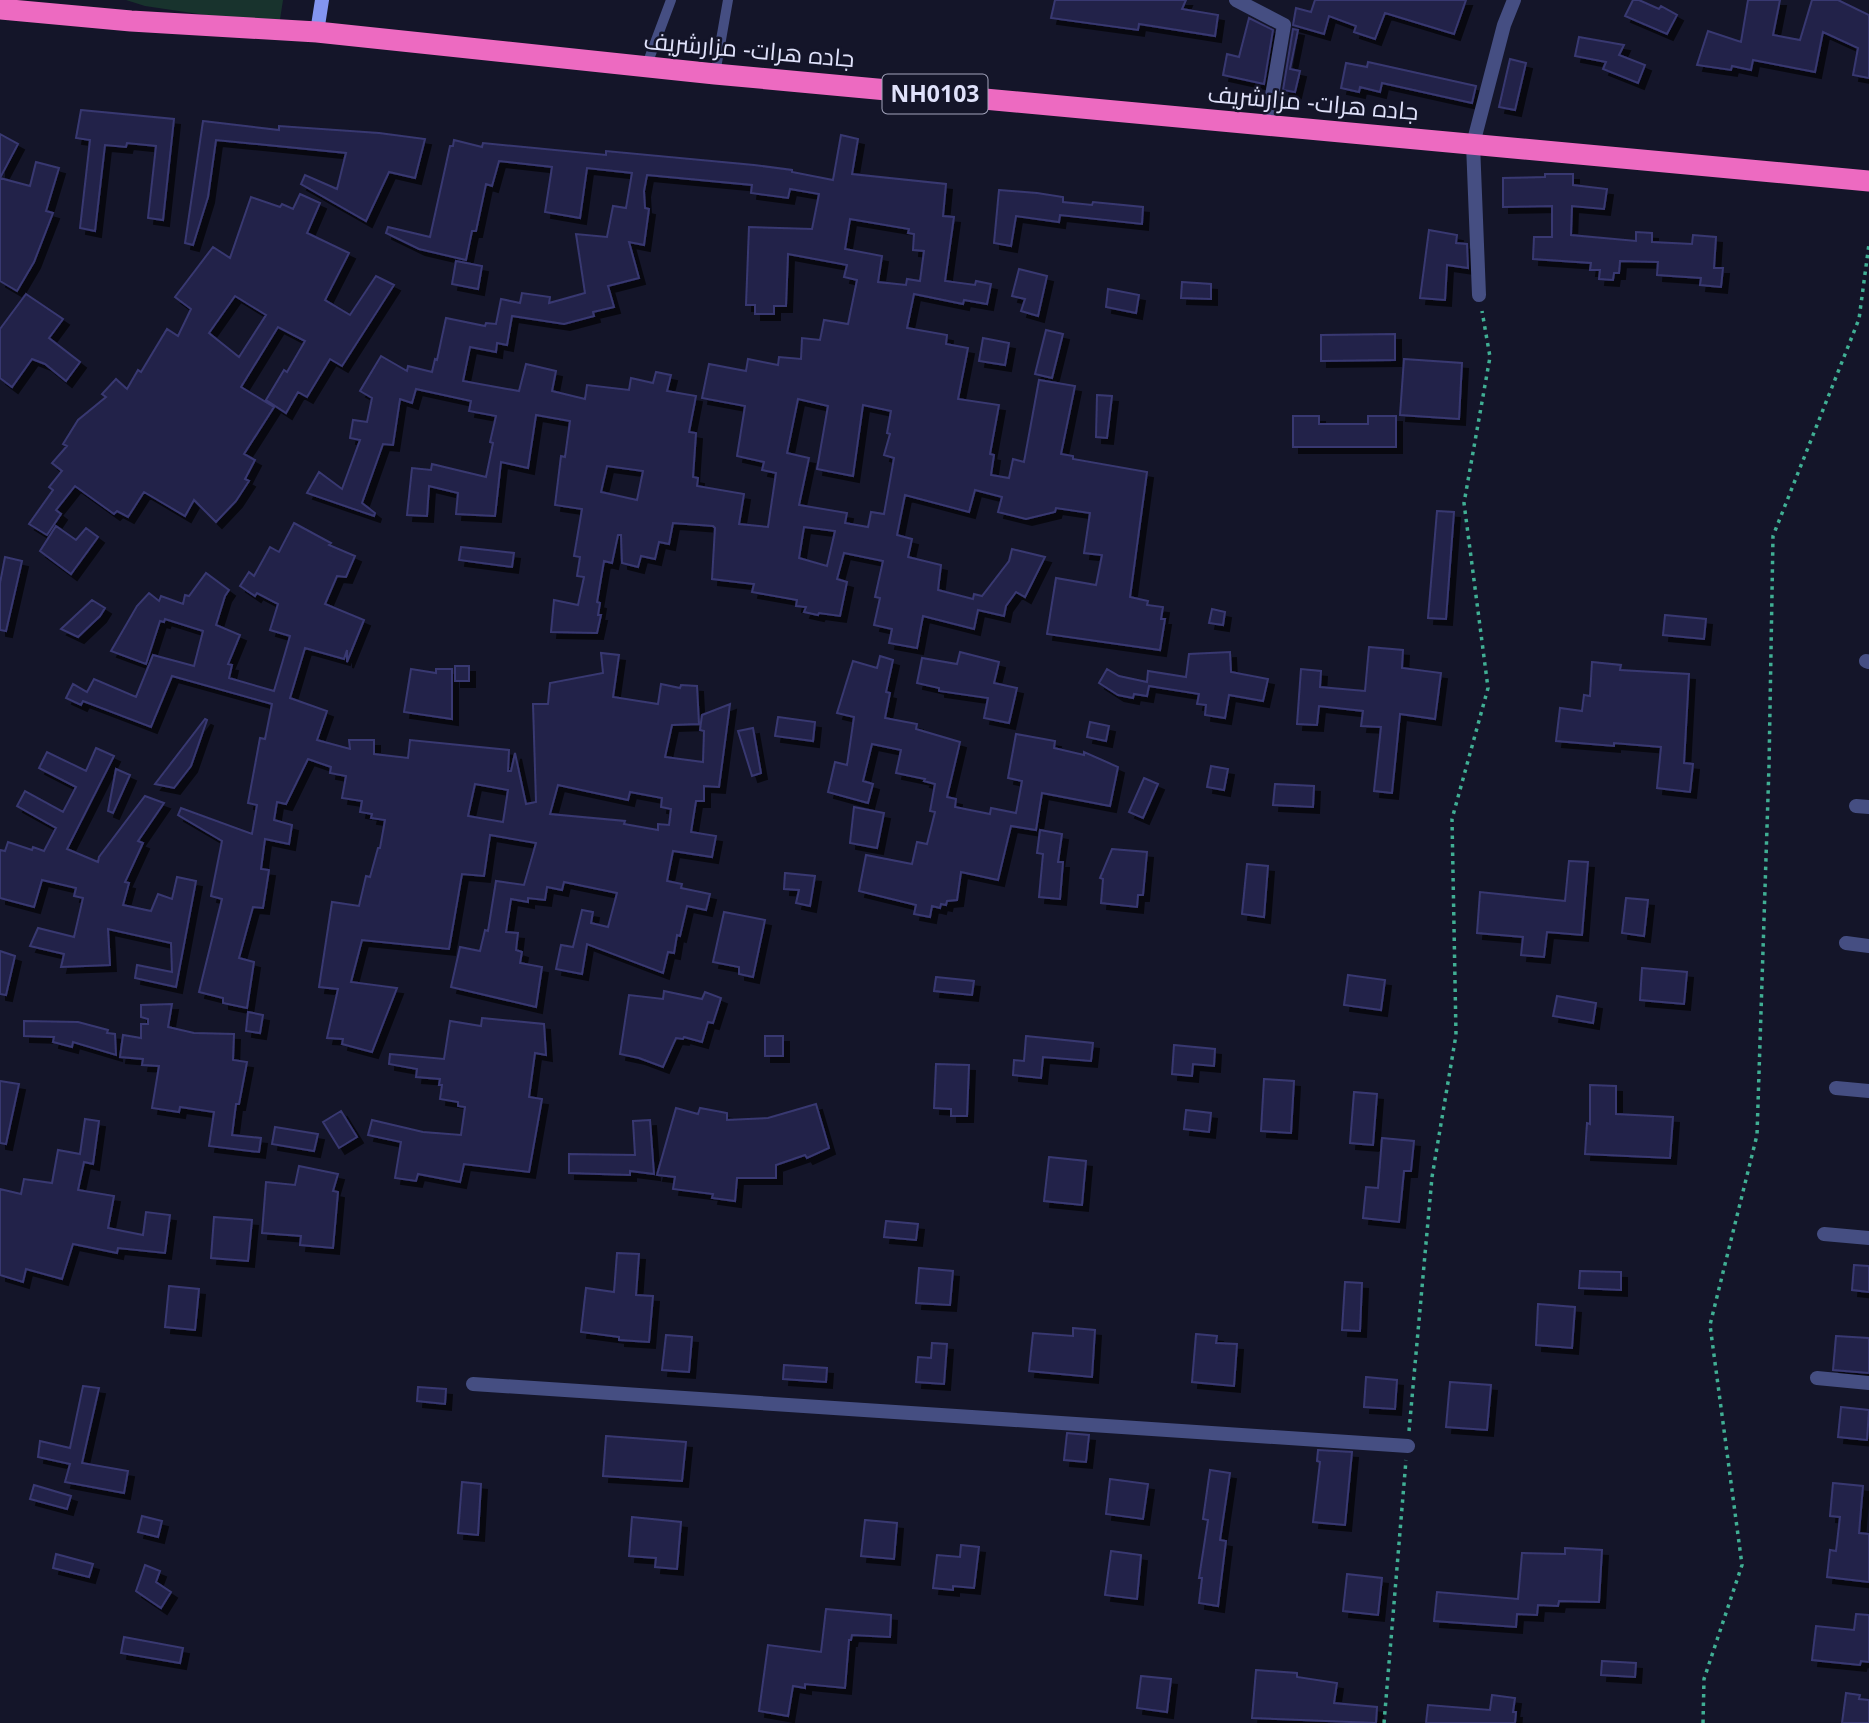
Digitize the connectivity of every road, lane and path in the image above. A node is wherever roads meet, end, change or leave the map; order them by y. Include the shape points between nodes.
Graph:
1 (322, 0) edge
2 (671, 0) edge
3 (728, 0) edge
4 (1236, 0) edge
5 (1514, 0) edge
6 (0, 9) edge
7 (317, 32) junction
8 (646, 67) junction
9 (715, 74) junction
10 (1267, 125) junction
11 (1473, 144) junction
12 (1869, 181) edge
13 (1869, 244) edge
14 (1479, 295) joint
15 (1846, 943) dead end
16 (1869, 946) edge
17 (1836, 1087) dead end
18 (1869, 1091) edge
19 (1824, 1234) dead end
20 (1869, 1238) edge
21 (1818, 1378) dead end
22 (1869, 1383) edge
23 (473, 1384) dead end
24 (1408, 1446) junction
25 (1384, 1723) edge
26 (1703, 1723) edge

1 - 7 street
2 - 8 lane
3 - 9 lane
4 - 10 street via 1284,25
5 - 11 street
6 - 7 highway, جاده هرات- مزارشریف / NH0103
7 - 8 highway, جاده هرات- مزارشریف / NH0103
8 - 9 highway, جاده هرات- مزارشریف / NH0103
9 - 10 highway, جاده هرات- مزارشریف / NH0103
10 - 11 highway, جاده هرات- مزارشریف / NH0103
11 - 12 highway, جاده هرات- مزارشریف / NH0103
11 - 14 street
13 - 26 path via 1859,319 1773,536 1757,1135 1710,1325 1742,1565 1704,1679
14 - 24 path via 1490,357 1464,503 1488,688 1452,819 1456,1035 1432,1177
15 - 16 street
17 - 18 street
19 - 20 street
21 - 22 street
23 - 24 street
24 - 25 path

